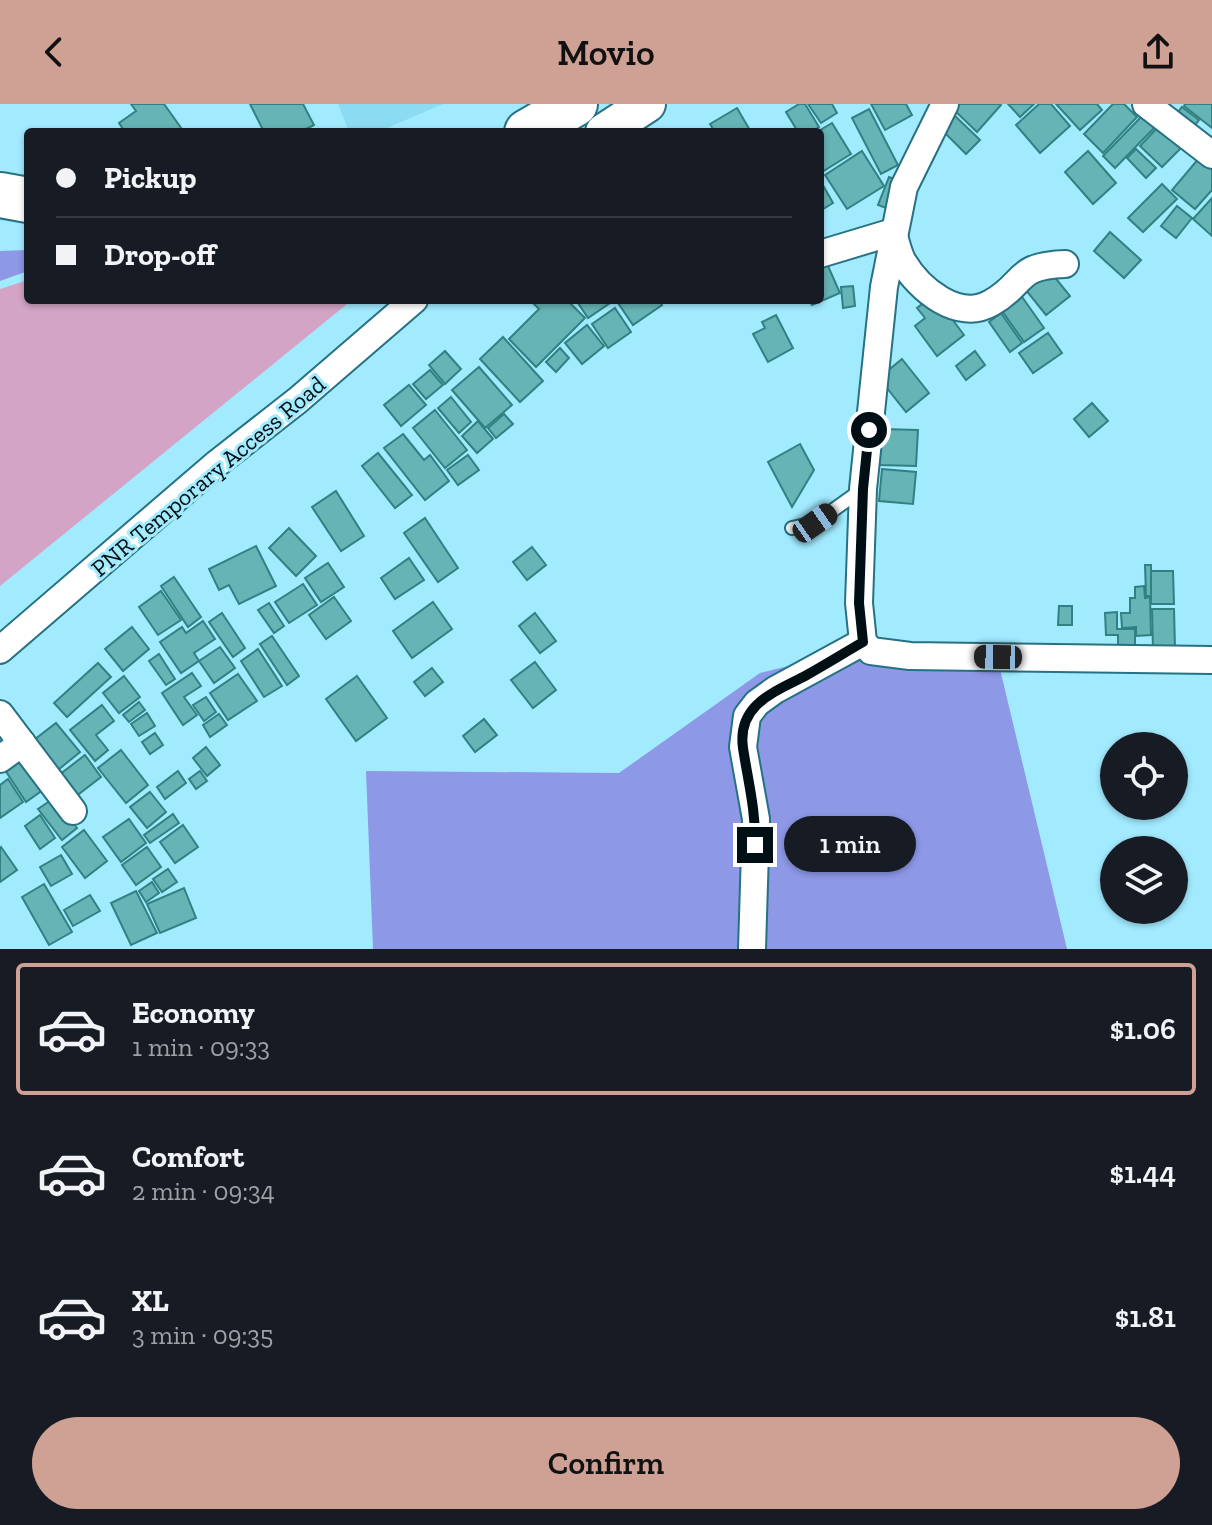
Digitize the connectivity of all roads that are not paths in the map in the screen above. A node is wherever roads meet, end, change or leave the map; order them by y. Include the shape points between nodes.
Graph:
1 (575, 104) edge
2 (647, 104) edge
3 (945, 104) edge
4 (1146, 104) edge
5 (534, 128) edge
6 (610, 128) edge
7 (1212, 155) edge
8 (0, 195) edge
9 (24, 199) edge
10 (893, 232) junction
11 (824, 253) edge
12 (1065, 264) dead end
13 (409, 304) edge
14 (863, 489) junction
15 (792, 528) dead end
16 (863, 642) junction
17 (0, 650) edge
18 (1212, 660) edge
19 (0, 714) edge
20 (22, 743) junction
21 (0, 759) edge
22 (73, 811) dead end
23 (752, 949) edge

1 - 5 highway
2 - 6 main road
3 - 10 street via 904,187
4 - 7 street
8 - 9 highway
10 - 11 street
10 - 12 street via 901,259 913,275 956,308 991,303 1028,270
10 - 14 street
13 - 17 street, PNR Temporary Access Road
14 - 15 lane via 815,523
14 - 16 street
16 - 18 street via 871,651 910,656
16 - 23 street via 775,690 747,716 743,747 756,819
19 - 20 street
20 - 21 street
20 - 22 street

